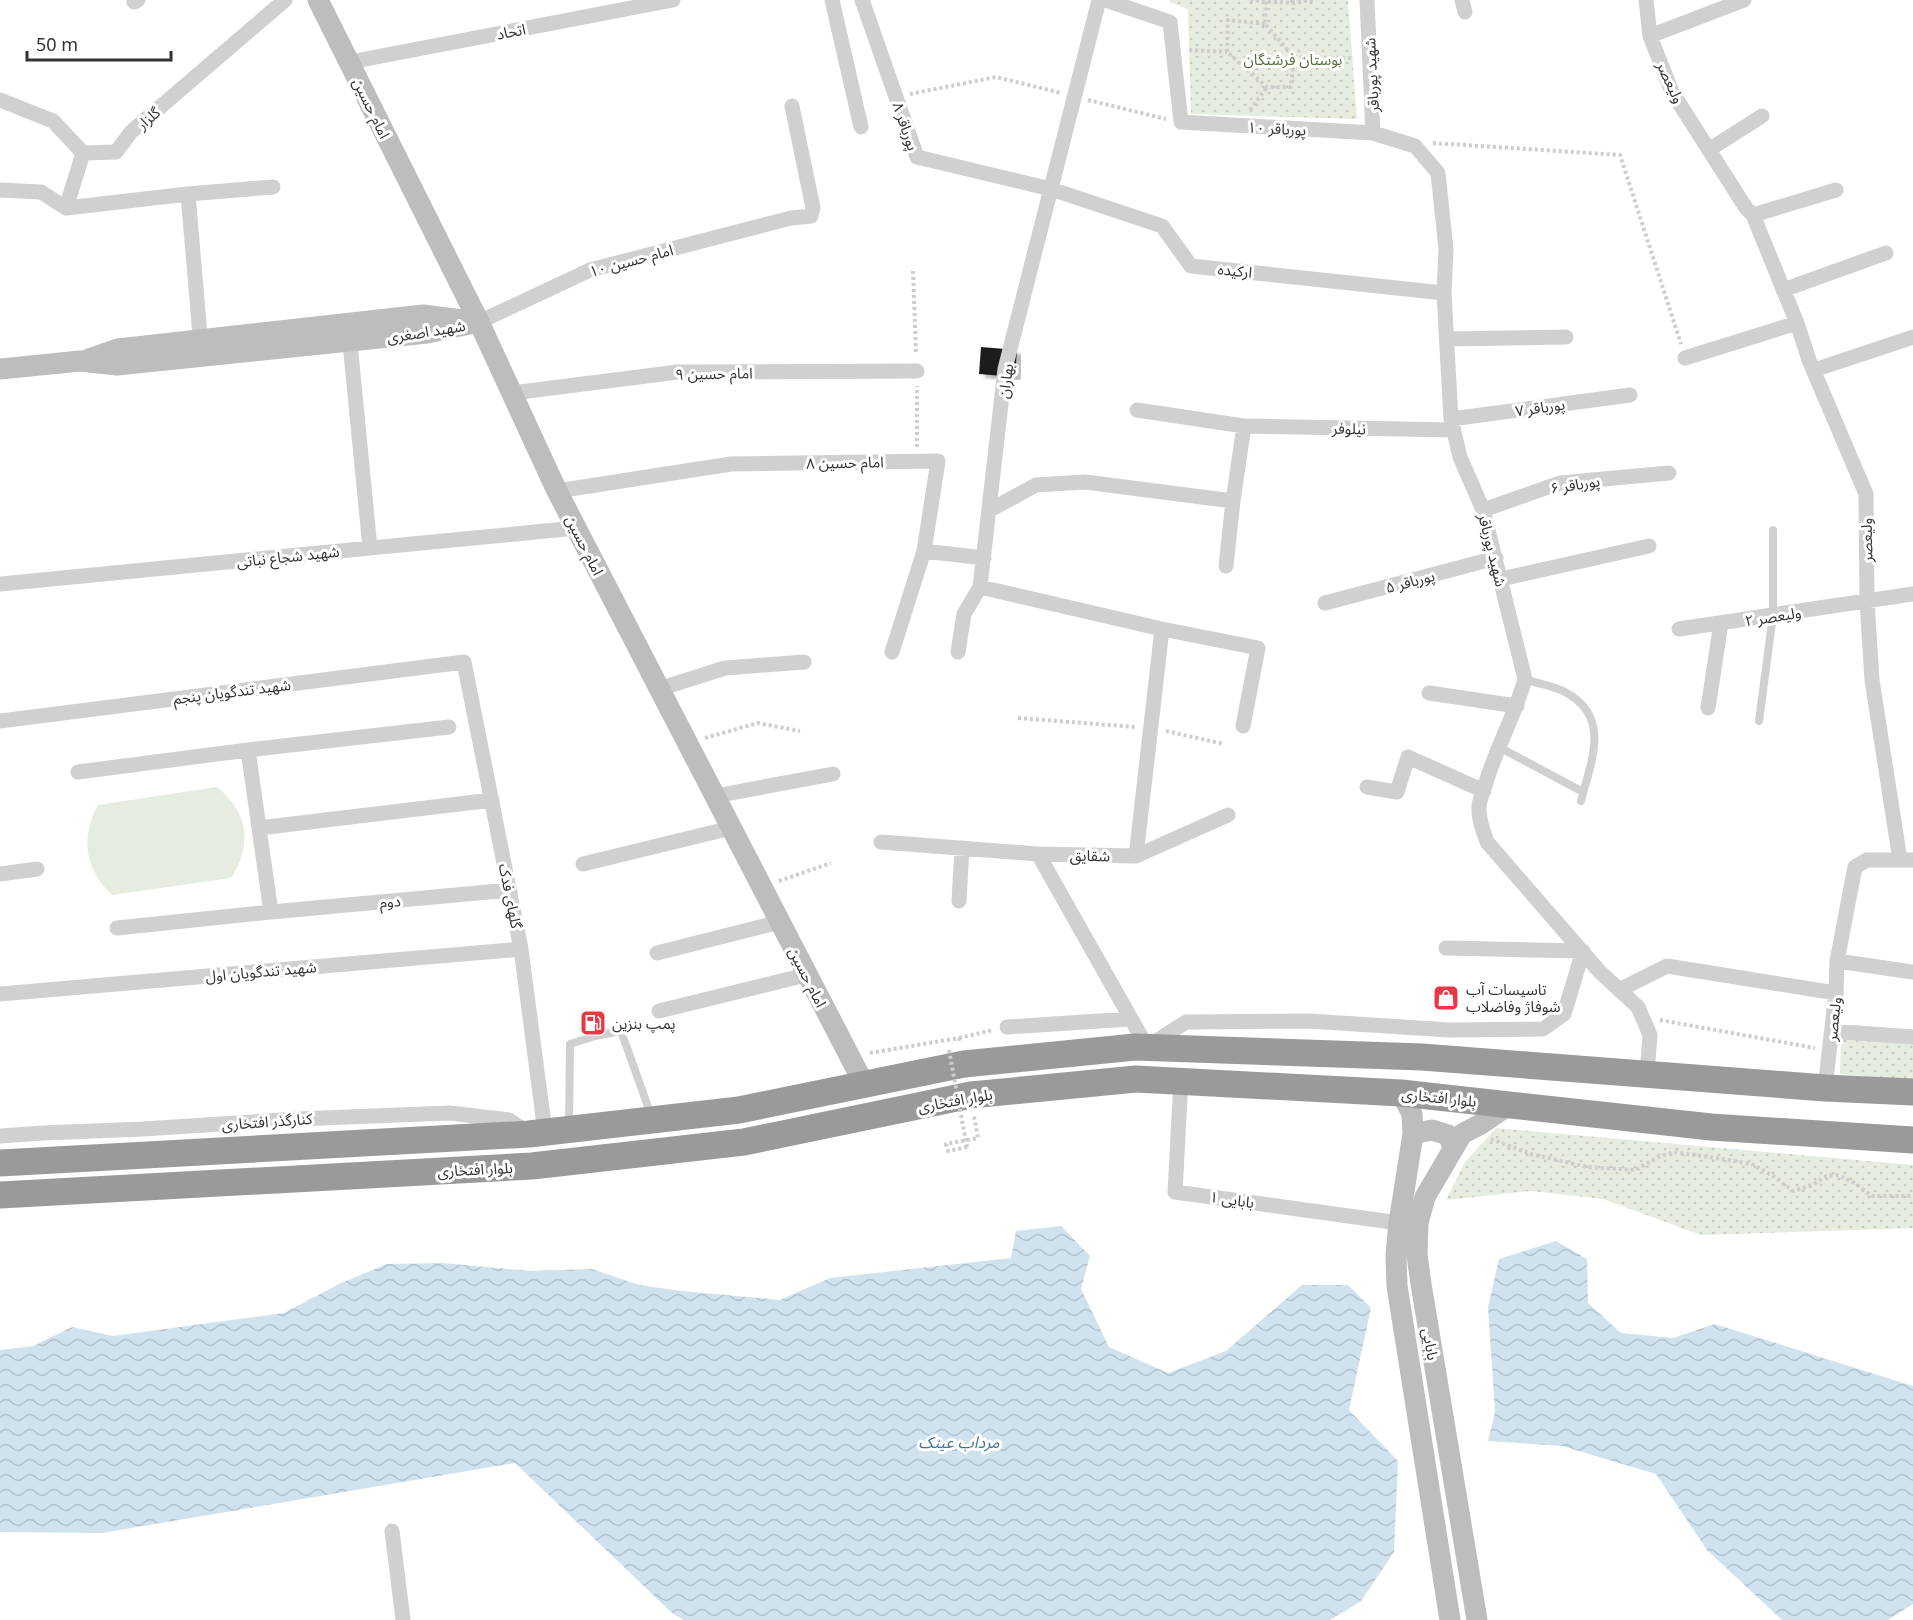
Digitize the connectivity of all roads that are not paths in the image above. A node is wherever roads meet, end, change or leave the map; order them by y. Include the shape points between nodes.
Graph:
1 (285, 0) edge
2 (318, 0) edge
3 (673, 0) edge
4 (832, 0) edge
5 (862, 0) edge
6 (1099, 0) edge
7 (1105, 0) edge
8 (1367, 0) edge
9 (1646, 0) edge
10 (1744, 0) edge
11 (1650, 36) junction
12 (350, 62) junction
13 (0, 100) edge
14 (792, 106) dead end
15 (1762, 116) dead end
16 (861, 127) dead end
17 (1374, 133) junction
18 (1710, 149) junction
19 (83, 153) junction
20 (273, 187) dead end
21 (1051, 189) junction
22 (0, 190) edge
23 (1836, 190) dead end
24 (188, 194) junction
25 (66, 208) junction
26 (1753, 215) junction
27 (1886, 253) dead end
28 (1783, 290) junction
29 (1444, 293) junction
30 (479, 322) junction
31 (1797, 322) junction
32 (349, 333) junction
33 (1566, 337) dead end
34 (1913, 337) edge
35 (1447, 339) junction
36 (201, 349) junction
37 (1685, 358) road end
38 (0, 369) edge
39 (1814, 370) junction
40 (917, 371) dead end
41 (512, 393) junction
42 (1630, 395) dead end
43 (1137, 410) dead end
44 (1452, 424) junction
45 (1245, 426) junction
46 (1669, 473) dead end
47 (557, 491) junction
48 (1233, 501) junction
49 (990, 510) junction
50 (1483, 510) junction
51 (576, 528) junction
52 (1773, 530) dead end
53 (1649, 546) dead end
54 (370, 548) junction
55 (924, 551) junction
56 (984, 558) junction
57 (1496, 558) junction
58 (1226, 566) dead end
59 (1501, 579) junction
60 (0, 584) edge
61 (980, 587) junction
62 (1913, 594) edge
63 (1867, 602) junction
64 (1325, 603) dead end
65 (1773, 615) junction
66 (1721, 623) junction
67 (1162, 628) junction
68 (1679, 629) dead end
69 (892, 652) dead end
70 (958, 652) dead end
71 (464, 662) joint
72 (804, 662) dead end
73 (1525, 680) junction
74 (659, 689) junction
75 (1429, 693) dead end
76 (1517, 706) junction
77 (1708, 708) dead end
78 (0, 721) edge
79 (1759, 721) dead end
80 (1243, 726) dead end
81 (449, 727) dead end
82 (1498, 746) junction
83 (248, 750) junction
84 (78, 772) dead end
85 (833, 774) dead end
86 (1367, 787) dead end
87 (1484, 791) junction
88 (1583, 792) junction
89 (715, 796) junction
90 (492, 800) junction
91 (1581, 801) dead end
92 (1228, 815) dead end
93 (260, 828) junction
94 (731, 828) junction
95 (881, 842) dead end
96 (962, 848) junction
97 (1038, 854) junction
98 (1136, 856) junction
99 (1906, 860) edge
100 (583, 864) dead end
101 (37, 869) dead end
102 (0, 874) edge
103 (510, 890) junction
104 (960, 902) dead end
105 (271, 912) junction
106 (780, 922) junction
107 (117, 928) dead end
108 (1446, 948) dead end
109 (521, 949) junction
110 (1583, 951) junction
111 (657, 953) dead end
112 (1837, 961) junction
113 (1913, 972) edge
114 (806, 975) junction
115 (1619, 990) junction
116 (0, 993) edge
117 (1836, 993) junction
118 (660, 1011) dead end
119 (1131, 1019) junction
120 (1007, 1027) road end
121 (1832, 1031) junction
122 (1913, 1037) edge
123 (1147, 1047) junction
124 (1647, 1074) junction
125 (1181, 1080) junction
126 (864, 1084) junction
127 (1825, 1088) junction
128 (1913, 1092) edge
129 (1401, 1093) junction
130 (1510, 1104) junction
131 (652, 1120) junction
132 (548, 1131) junction
133 (1413, 1134) junction
134 (0, 1136) edge
135 (1913, 1140) edge
136 (1453, 1147) junction
137 (0, 1163) edge
138 (0, 1195) edge
139 (1399, 1223) junction
140 (392, 1531) dead end
141 (1447, 1618) edge
142 (402, 1620) edge
143 (1477, 1620) edge

1 - 19 street, گلزار via 131,132 117,152
2 - 12 street, امام حسین
3 - 12 street, اتحاد
4 - 16 street
5 - 21 street, پورباقر ۸ via 917,157
6 - 21 street, بهاران
7 - 17 street, پورباقر ۱۰ via 1170,22 1181,122
8 - 17 street, شهید پورباقر
9 - 11 street, ولیعصر
10 - 11 street
11 - 18 street, ولیعصر via 1672,92
12 - 30 street, امام حسین
13 - 19 street via 53,121
14 - 30 street, امام حسین ۱۰ via 813,208 811,216 790,218 590,270
15 - 18 street
17 - 29 street, شهید پورباقر via 1415,146 1438,173 1446,249
18 - 26 street, ولیعصر
19 - 25 street
20 - 24 street
21 - 29 street, ارکیده via 1162,226 1191,266
21 - 49 street, بهاران via 1005,369
22 - 25 street via 41,192
23 - 26 street
24 - 25 street
24 - 36 street
26 - 28 street, ولیعصر
27 - 28 street
28 - 31 street, ولیعصر
29 - 35 street, شهید پورباقر
30 - 32 street, شهید اصغری via 423,315
30 - 41 street, امام حسین
31 - 37 street
31 - 39 street, ولیعصر
32 - 36 street, شهید اصغری
32 - 54 street
33 - 35 street
34 - 39 street
35 - 44 street, شهید پورباقر
36 - 38 street, شهید اصغری via 118,349 80,361
39 - 63 street, ولیعصر via 1866,494
40 - 41 street, امام حسین ۹ via 678,372
41 - 47 street, امام حسین
42 - 44 street, پورباقر ۷
43 - 45 street, نیلوفر
44 - 45 street, نیلوفر
44 - 50 street, شهید پورباقر via 1460,457
45 - 48 street
46 - 50 street, پورباقر ۶ via 1560,483
47 - 51 street, امام حسین
47 - 55 street, امام حسین ۸ via 731,464 938,461
48 - 49 street via 1085,482 1036,485
48 - 58 street
49 - 56 street, بهاران
50 - 57 street, شهید پورباقر
51 - 54 street, شهید شجاع نباتی
51 - 74 street, امام حسین
52 - 65 lane
53 - 59 street
54 - 60 street, شهید شجاع نباتی
55 - 56 street
55 - 69 street, امام حسین ۸
56 - 61 street, بهاران
57 - 59 street, شهید پورباقر
57 - 64 street, پورباقر ۵
59 - 73 street, شهید پورباقر
61 - 67 street
61 - 70 street via 964,614
62 - 63 street, ولیعصر ۲
63 - 65 street, ولیعصر ۲
63 - 99 street, ولیعصر via 1872,680
65 - 66 street, ولیعصر ۲
65 - 79 lane
66 - 68 street, ولیعصر ۲
66 - 77 street
67 - 80 street via 1258,648
67 - 98 street
71 - 78 street, شهید تندگویان پنجم
71 - 90 street, گلهای فدک
72 - 74 street via 725,668
73 - 76 street
73 - 88 lane via 1565,692 1589,711 1595,728 1594,753
74 - 89 street, امام حسین
75 - 76 street
76 - 82 street
81 - 83 street
82 - 87 street
82 - 88 lane
83 - 84 street
83 - 93 street
85 - 89 street
86 - 87 street via 1397,792 1408,757
87 - 110 street via 1479,807 1488,842
88 - 91 lane
89 - 94 street, امام حسین
90 - 93 street
90 - 103 street, گلهای فدک
92 - 98 street
93 - 105 street
94 - 100 street
94 - 106 street, امام حسین
95 - 96 street, شقایق
96 - 97 street, شقایق
96 - 104 street
97 - 98 street, شقایق
97 - 119 street
99 - 112 street, ولیعصر via 1867,860 1855,867
101 - 102 street
103 - 105 street, دوم
103 - 109 street, گلهای فدک
105 - 107 street, دوم
106 - 111 street
106 - 114 street, امام حسین
108 - 110 street
109 - 116 street, شهید تندگویان اول
109 - 132 street, گلهای فدک
110 - 115 street
110 - 123 street via 1564,1014 1543,1029 1186,1022
112 - 113 street
112 - 117 street, ولیعصر
114 - 118 street
114 - 126 street, امام حسین
115 - 117 street via 1667,966
115 - 124 street via 1638,1007 1650,1035
117 - 121 street, ولیعصر
119 - 120 street
119 - 123 street
121 - 122 street
121 - 127 street, ولیعصر
123 - 124 highway via 1422,1056
123 - 126 highway via 964,1064
124 - 127 highway
125 - 129 highway, بلوار افتخاری
125 - 138 highway, بلوار افتخاری via 1136,1079 971,1095 744,1142 532,1166
125 - 139 street, بابایی ۱ via 1175,1191
126 - 131 highway via 739,1110
127 - 128 highway
129 - 130 highway, بلوار افتخاری
129 - 133 street, بابایی via 1412,1114
130 - 135 highway, بلوار افتخاری via 1711,1127
130 - 136 street, بابایی via 1462,1134
131 - 132 highway
131 - 132 lane via 621,1031 570,1044
132 - 134 street, کنارگذر افتخاری via 509,1120 450,1113
132 - 137 highway
133 - 136 street via 1432,1130 1448,1135
133 - 139 street, بابایی
136 - 143 street, بابایی via 1425,1197 1418,1223 1417,1255
139 - 141 street, بابایی via 1397,1286
140 - 142 street

